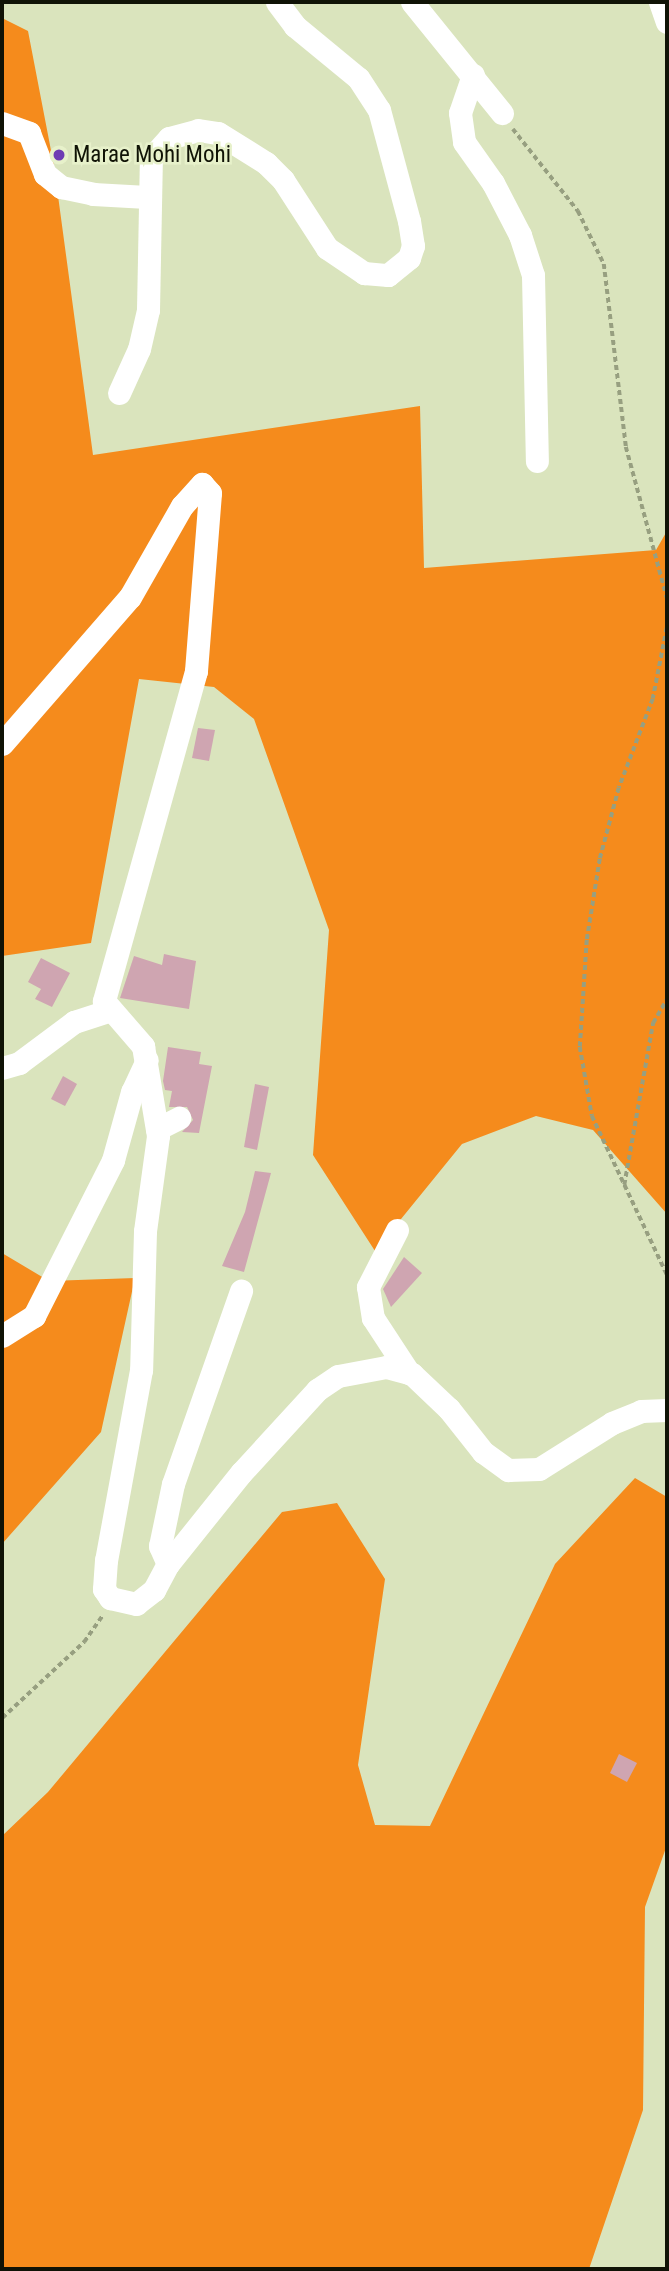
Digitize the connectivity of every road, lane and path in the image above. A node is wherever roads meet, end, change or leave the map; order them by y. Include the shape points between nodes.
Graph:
1 (277, 2) edge
2 (412, 2) edge
3 (660, 2) edge
4 (667, 22) edge
5 (472, 75) junction
6 (502, 113) joint
7 (2, 122) edge
8 (147, 197) junction
9 (119, 393) dead end
10 (537, 461) dead end
11 (667, 598) edge
12 (667, 628) edge
13 (2, 744) edge
14 (667, 999) edge
15 (110, 1010) junction
16 (146, 1059) junction
17 (2, 1068) edge
18 (179, 1118) dead end
19 (158, 1129) junction
20 (624, 1185) junction
21 (397, 1230) dead end
22 (667, 1275) edge
23 (241, 1291) dead end
24 (2, 1336) edge
25 (409, 1373) junction
26 (667, 1410) edge
27 (168, 1564) junction
28 (114, 1601) junction
29 (2, 1718) edge

1 - 8 street via 295,26 359,78 379,110 409,221 413,246 409,258 388,275 346,264 327,248 284,180 218,132 198,130 169,138 151,158
2 - 5 street
3 - 4 street
5 - 6 street
5 - 10 street via 460,113 464,142 504,204 533,275
6 - 11 path via 578,211 604,264 626,447
7 - 8 street via 29,133 45,174 61,187
8 - 9 street via 148,310 139,349
12 - 20 path via 653,699 619,788 603,847 587,940 580,1047 583,1082 592,1116
13 - 15 street via 130,597 182,506 202,484 210,493 196,671 109,975 104,1001
14 - 20 path via 653,1023
15 - 16 street via 143,1046
15 - 17 street via 74,1022 27,1057
16 - 19 street
16 - 24 street via 113,1160 34,1316
18 - 19 street
19 - 28 street via 145,1231 141,1370 106,1560 104,1589
20 - 22 path
21 - 25 street via 368,1287 373,1318
23 - 27 street via 173,1484 160,1546
25 - 26 street via 449,1409 483,1452 508,1470 539,1469 612,1423 641,1411
25 - 27 street via 395,1367 367,1370 338,1376 317,1390 241,1472
27 - 28 street via 154,1590 136,1604
28 - 29 path via 84,1642

